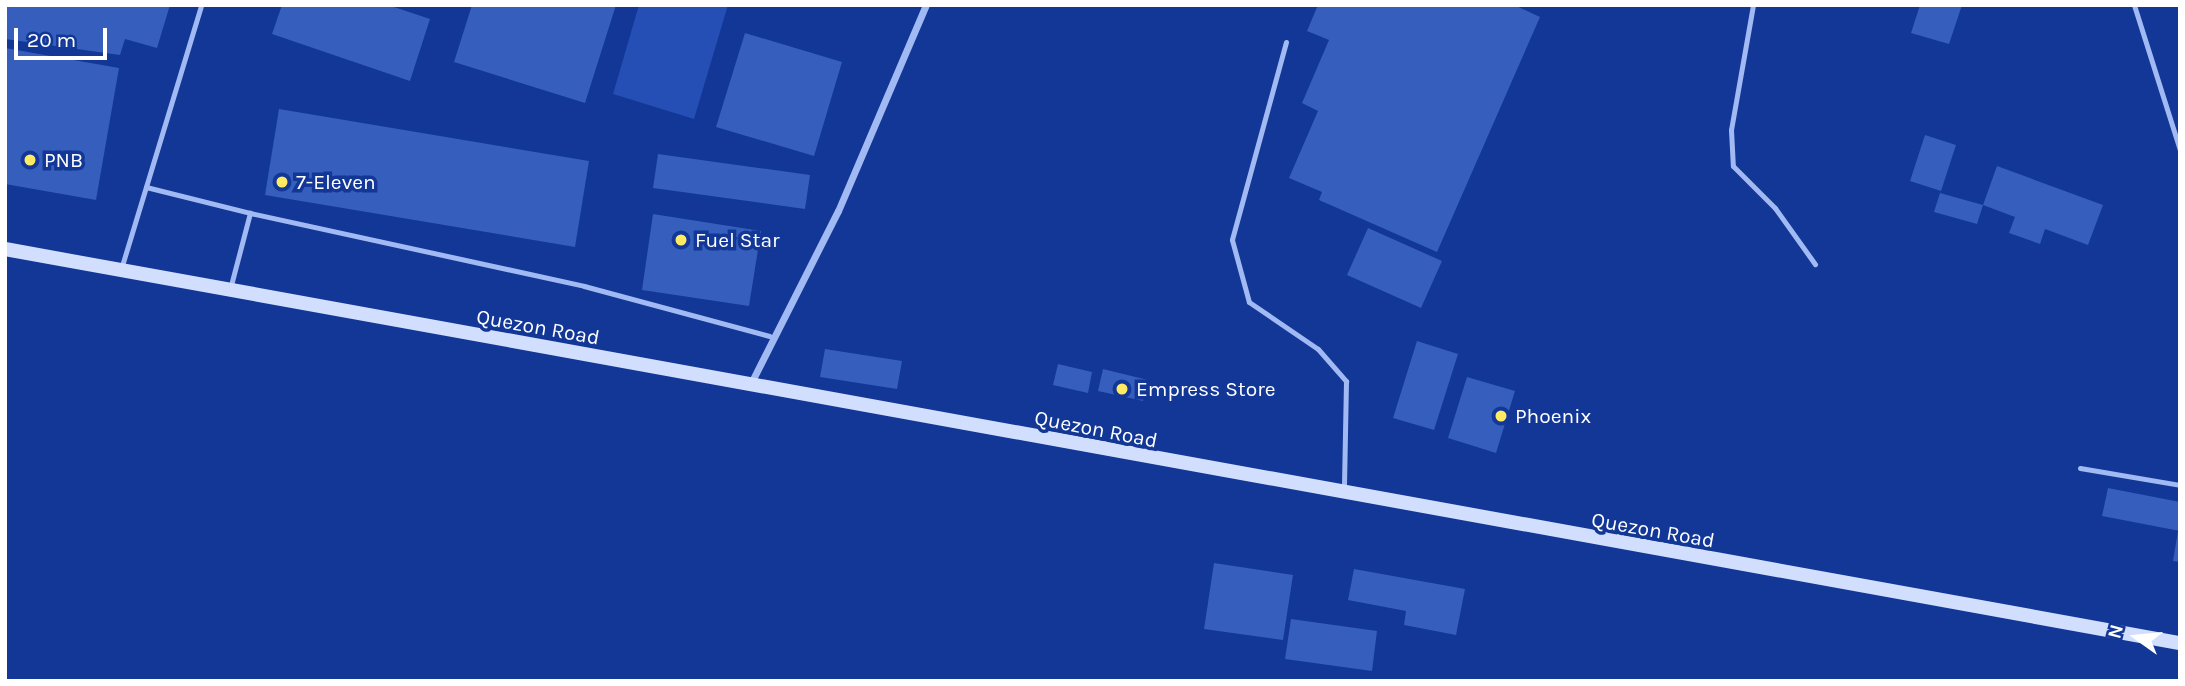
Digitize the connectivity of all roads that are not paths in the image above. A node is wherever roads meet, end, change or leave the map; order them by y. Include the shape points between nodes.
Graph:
1 (201, 5) edge
2 (926, 5) edge
3 (1753, 5) edge
4 (2134, 5) edge
5 (1286, 42) dead end
6 (2180, 150) edge
7 (146, 187) junction
8 (250, 213) junction
9 (5, 249) edge
10 (1815, 264) dead end
11 (120, 272) junction
12 (230, 293) junction
13 (769, 337) junction
14 (749, 386) junction
15 (2080, 468) dead end
16 (2180, 485) edge
17 (1344, 496) junction
18 (2180, 643) edge

1 - 7 lane
2 - 13 street via 838,211
3 - 10 lane via 1731,130 1733,166 1775,208
4 - 6 lane
5 - 17 lane via 1232,240 1249,302 1318,349 1346,381
7 - 8 lane
7 - 11 lane
8 - 12 lane
8 - 13 lane via 584,286
9 - 11 main road, Quezon Road
11 - 12 main road, Quezon Road
12 - 14 main road, Quezon Road
13 - 14 street
14 - 17 main road, Quezon Road
15 - 16 lane
17 - 18 main road, Quezon Road

